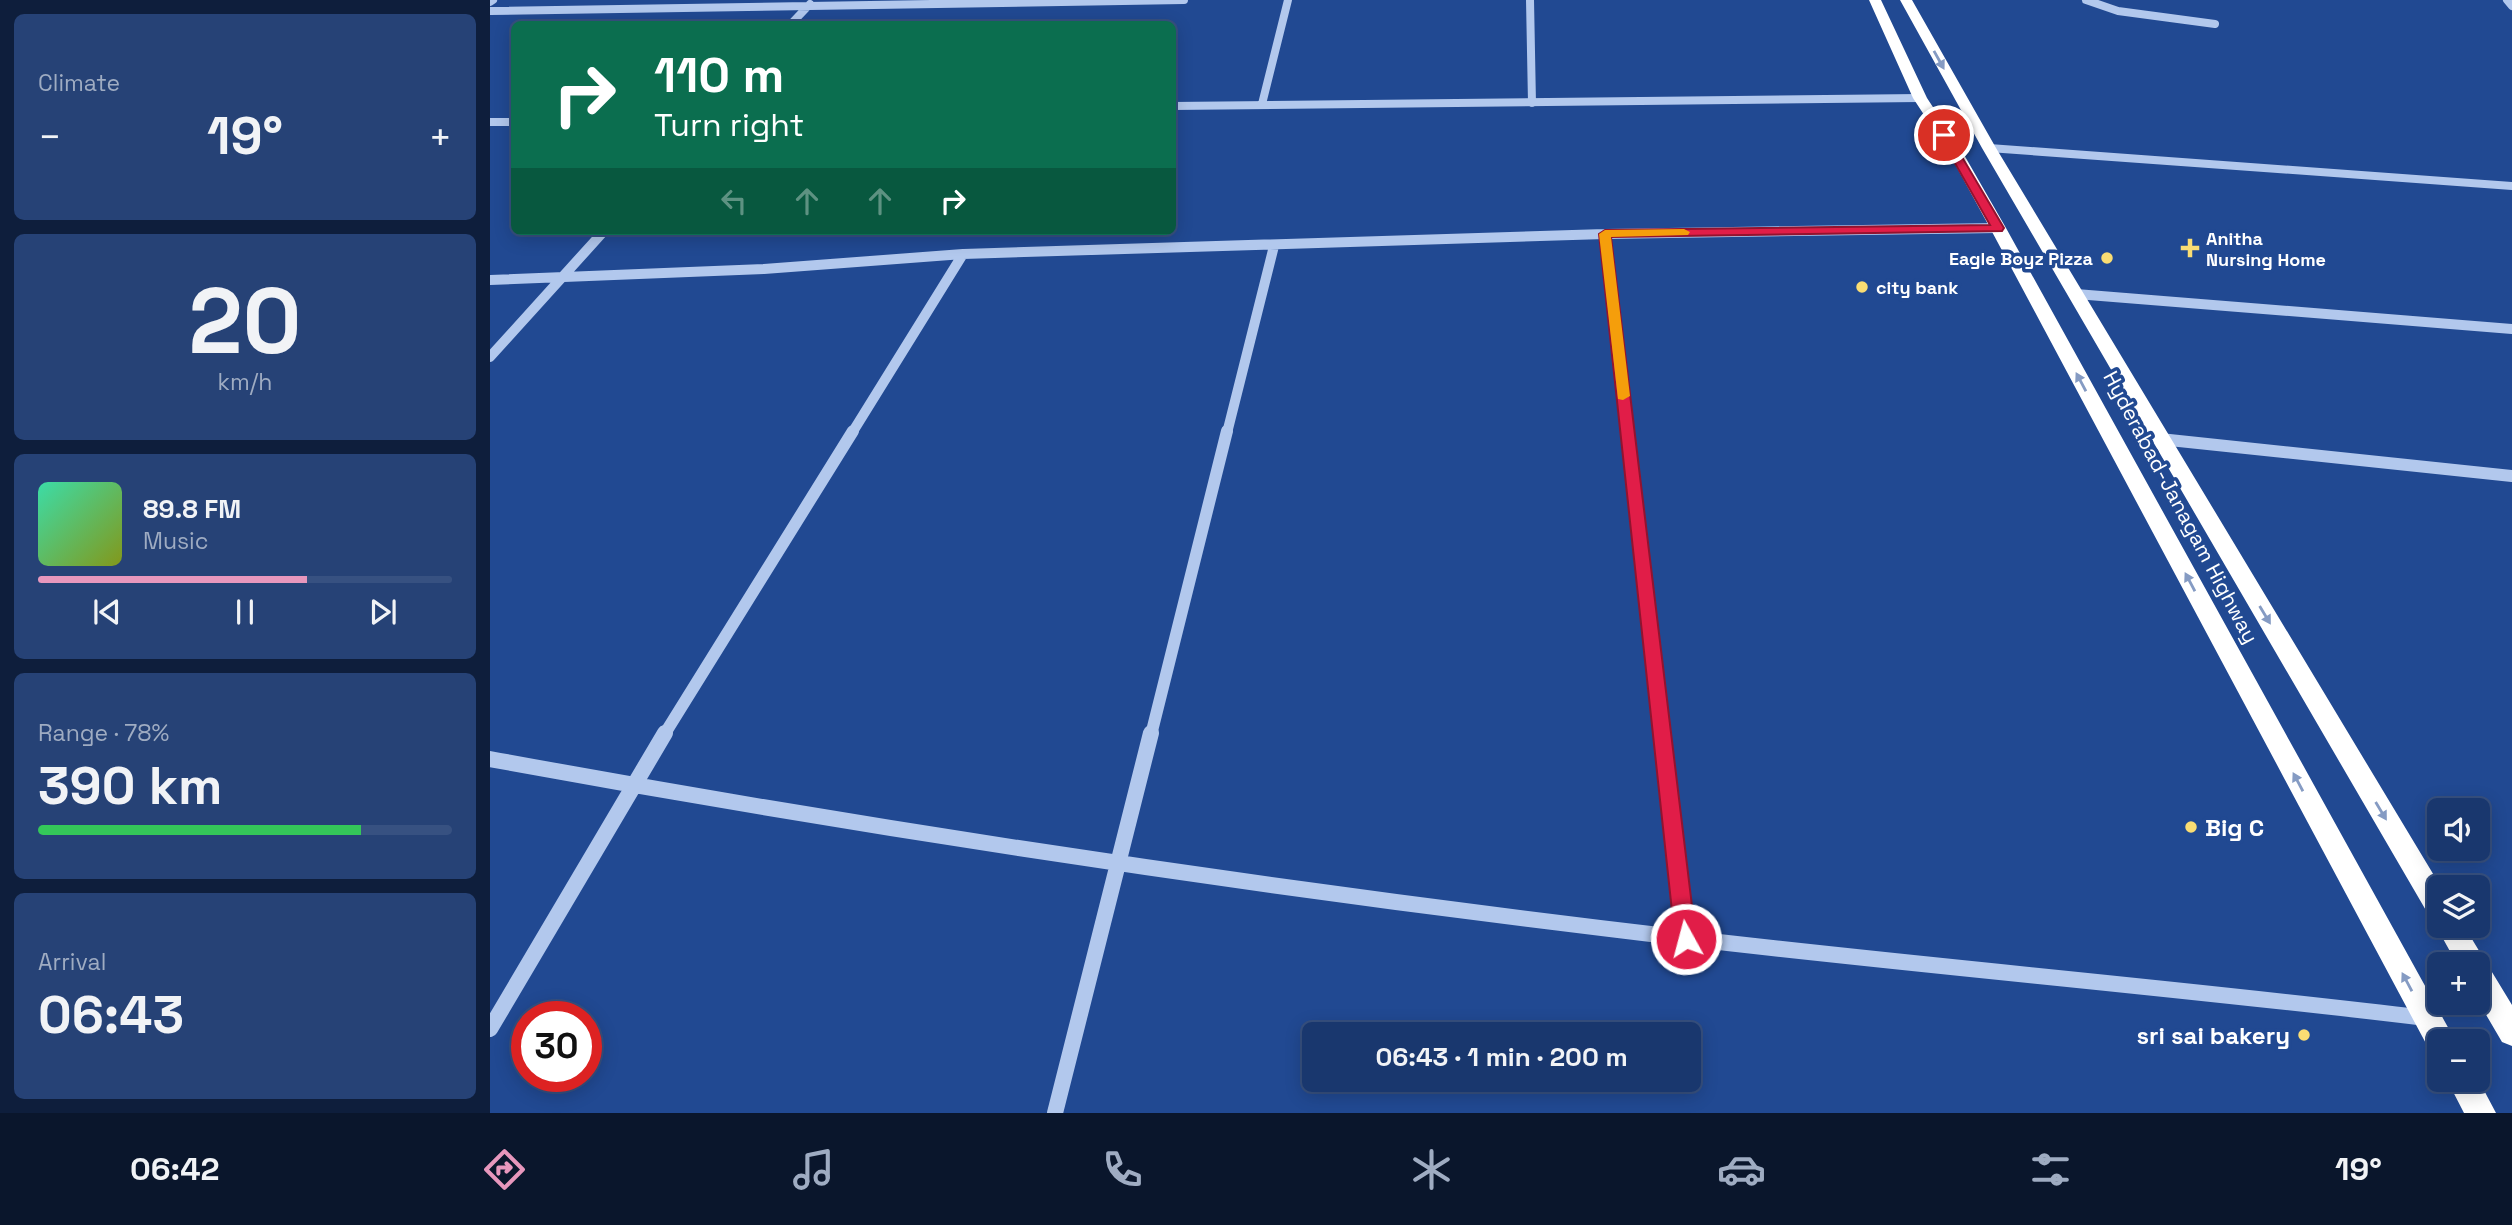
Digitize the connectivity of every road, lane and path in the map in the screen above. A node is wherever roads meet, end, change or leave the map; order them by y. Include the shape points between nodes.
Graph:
1 (1184, 0) edge
2 (1288, 0) edge
3 (1530, 0) edge
4 (1875, 0) edge
5 (1906, 0) edge
6 (2086, 0) edge
7 (2507, 0) edge
8 (812, 3) edge
9 (2512, 6) edge
10 (490, 11) edge
11 (794, 21) edge
12 (2215, 24) dead end
13 (1920, 98) junction
14 (1532, 103) junction
15 (1262, 104) junction
16 (1176, 106) edge
17 (490, 122) edge
18 (511, 122) edge
19 (1989, 148) junction
20 (2512, 186) edge
21 (1998, 228) junction
22 (1605, 234) junction
23 (601, 235) edge
24 (1273, 246) junction
25 (964, 254) junction
26 (563, 279) junction
27 (490, 280) edge
28 (2076, 294) junction
29 (2512, 329) edge
30 (490, 357) edge
31 (2160, 439) junction
32 (2512, 476) edge
33 (490, 758) edge
34 (632, 786) junction
35 (1118, 864) junction
36 (2427, 888) edge
37 (1686, 939) junction
38 (2490, 995) edge
39 (2427, 1018) junction
40 (2433, 1029) edge
41 (490, 1030) edge
42 (2512, 1032) edge
43 (2469, 1092) edge
44 (1055, 1113) edge
45 (2481, 1113) edge

1 - 8 street
2 - 15 street
3 - 14 street
4 - 13 highway, Hyderabad-Janagam Highway
5 -> 19 highway, Hyderabad-Janagam Highway
6 - 12 street via 2118,11
7 - 9 street
8 - 10 street
8 - 11 street
13 - 14 street
13 - 21 highway, Hyderabad-Janagam Highway
14 - 15 street
15 - 16 street
17 - 18 street
19 - 20 street
19 - 28 highway, Hyderabad-Janagam Highway
21 - 22 street
39 -> 21 highway, Hyderabad-Janagam Highway
22 - 24 street
22 - 37 street
23 - 26 street
24 - 25 street
24 - 35 street
25 - 26 street
25 - 34 street
26 - 27 street
26 - 30 street
28 - 29 street
28 - 31 highway, Hyderabad-Janagam Highway
31 - 32 street
31 -> 36 highway, Hyderabad-Janagam Highway
33 - 34 street
34 - 35 street
34 - 41 street
35 - 37 street
35 - 44 street
37 - 39 street
38 - 42 highway
39 - 40 highway, Hyderabad-Janagam Highway
43 - 45 highway

